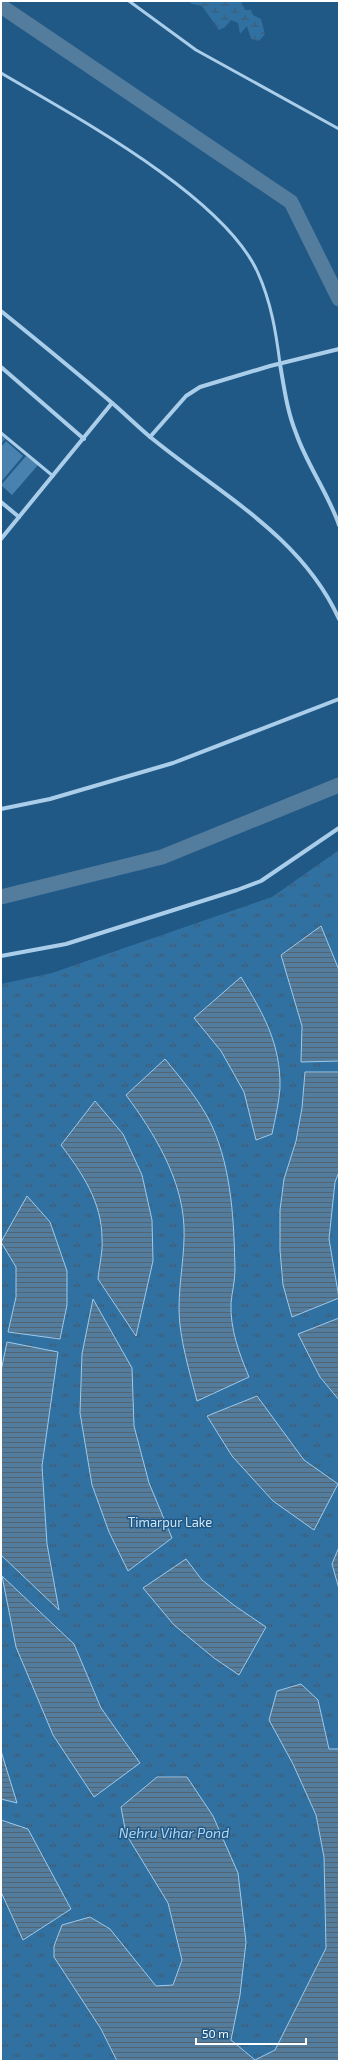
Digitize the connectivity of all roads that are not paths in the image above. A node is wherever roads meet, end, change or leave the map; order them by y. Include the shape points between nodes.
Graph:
1 (129, 1) edge
2 (1, 73) edge
3 (339, 129) edge
4 (1, 312) edge
5 (339, 349) edge
6 (280, 364) junction
7 (1, 367) edge
8 (112, 403) junction
9 (1, 433) edge
10 (150, 437) junction
11 (84, 439) junction
12 (53, 476) junction
13 (1, 502) edge
14 (19, 517) junction
15 (339, 525) edge
16 (1, 539) edge
17 (339, 619) edge
18 (339, 699) edge
19 (1, 809) edge
20 (339, 828) edge
21 (1, 956) edge

1 - 3 lane via 196,50
2 - 6 lane via 75,116 158,170 205,208 239,242 258,272 274,318
4 - 8 street
5 - 6 street
6 - 10 street via 200,387 186,396
6 - 15 street via 289,413 296,434
7 - 11 street
8 - 10 street
8 - 11 street
9 - 12 lane
10 - 17 street via 252,513 293,550 312,572 331,601
11 - 12 street
12 - 14 street
13 - 14 street
14 - 16 street
18 - 19 street via 173,763 50,799
20 - 21 street via 261,881 66,944

